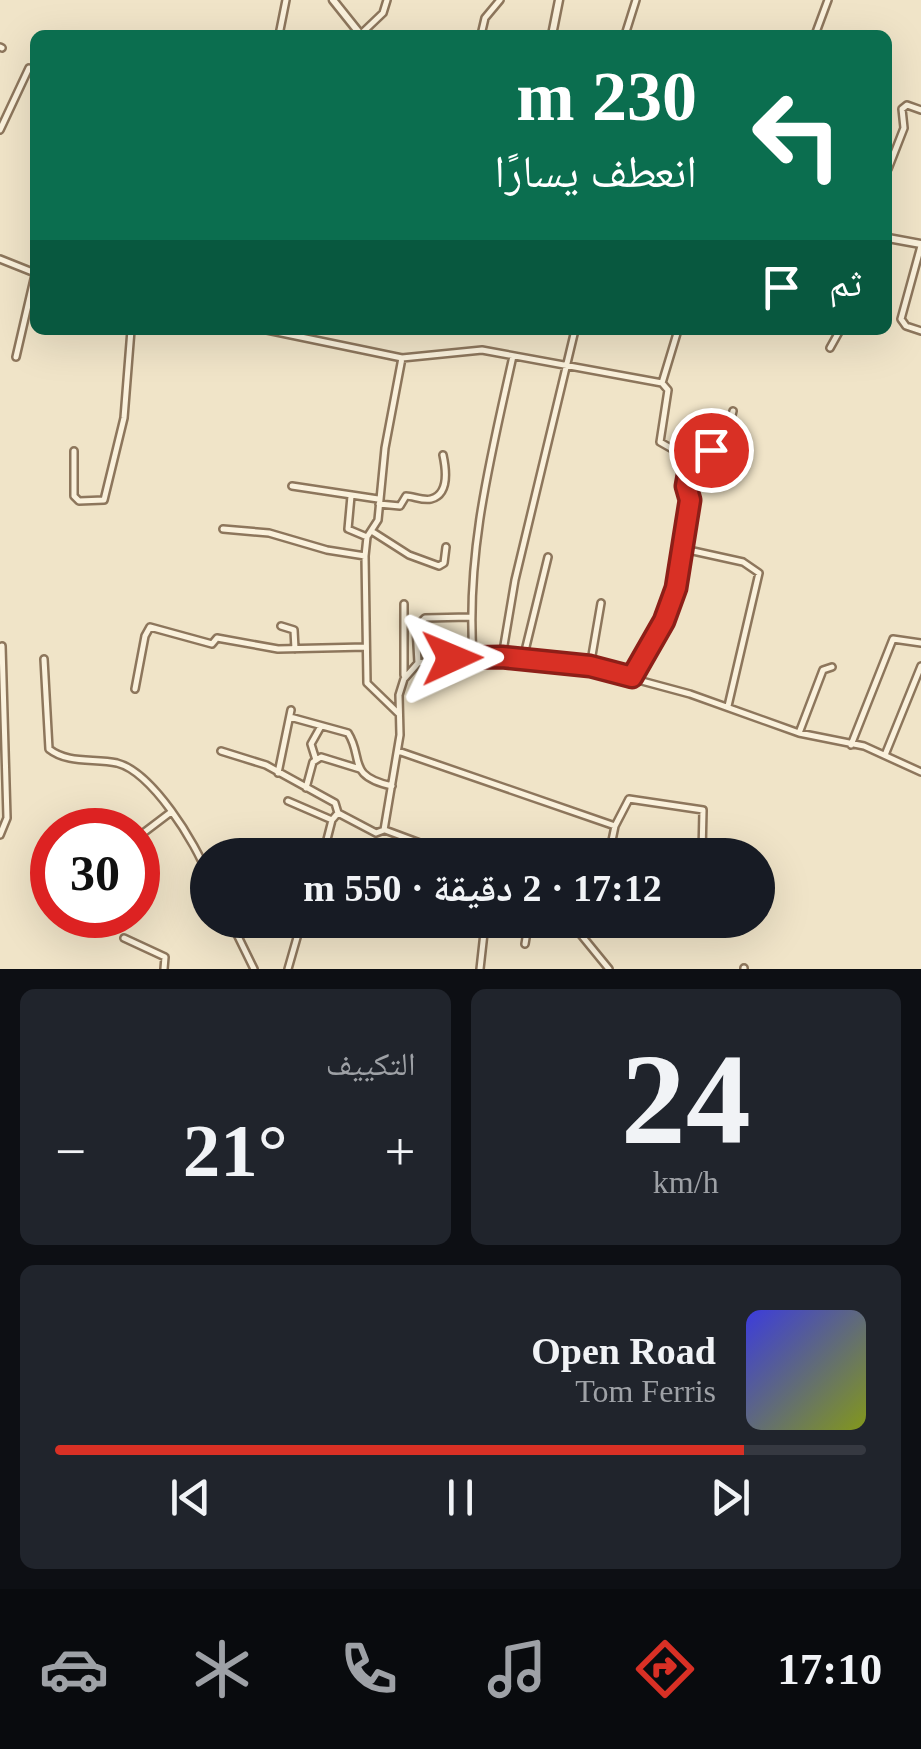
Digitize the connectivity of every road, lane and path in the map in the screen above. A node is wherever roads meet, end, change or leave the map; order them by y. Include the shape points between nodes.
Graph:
1 (286, 0) edge
2 (333, 0) edge
3 (387, 0) edge
4 (500, 0) edge
5 (560, 0) edge
6 (636, 0) edge
7 (828, 0) edge
8 (281, 30) edge
9 (357, 30) edge
10 (366, 30) edge
11 (482, 30) edge
12 (553, 30) edge
13 (627, 30) edge
14 (817, 30) edge
15 (29, 68) dead end
16 (921, 110) edge
17 (0, 130) edge
18 (892, 160) edge
19 (892, 241) edge
20 (921, 245) edge
21 (0, 259) edge
22 (30, 272) edge
23 (30, 296) edge
24 (921, 331) edge
25 (131, 335) edge
26 (291, 335) edge
27 (574, 335) edge
28 (676, 335) edge
29 (837, 335) edge
30 (830, 348) dead end
31 (513, 356) junction
32 (16, 357) dead end
33 (402, 358) junction
34 (566, 368) junction
35 (662, 383) junction
36 (733, 411) dead end
37 (74, 451) dead end
38 (443, 454) dead end
39 (690, 464) junction
40 (292, 486) dead end
41 (351, 496) junction
42 (378, 502) junction
43 (223, 529) dead end
44 (373, 532) junction
45 (367, 538) junction
46 (446, 546) dead end
47 (683, 549) junction
48 (365, 556) junction
49 (548, 557) dead end
50 (404, 604) dead end
51 (601, 604) dead end
52 (470, 617) junction
53 (281, 626) dead end
54 (416, 627) junction
55 (405, 633) junction
56 (921, 642) edge
57 (2, 646) edge
58 (366, 647) junction
59 (296, 649) junction
60 (473, 655) junction
61 (502, 657) junction
62 (44, 659) dead end
63 (523, 659) junction
64 (418, 662) junction
65 (590, 666) junction
66 (921, 666) edge
67 (832, 667) dead end
68 (632, 677) junction
69 (404, 678) junction
70 (134, 690) dead end
71 (728, 706) junction
72 (399, 714) junction
73 (320, 728) junction
74 (800, 733) junction
75 (852, 745) junction
76 (221, 751) dead end
77 (398, 752) junction
78 (886, 754) junction
79 (316, 760) junction
80 (361, 769) junction
81 (921, 772) edge
82 (278, 773) junction
83 (392, 786) junction
84 (306, 788) junction
85 (288, 801) dead end
86 (170, 812) junction
87 (338, 814) junction
88 (160, 820) edge
89 (332, 820) junction
90 (616, 826) junction
91 (384, 830) junction
92 (0, 835) edge
93 (191, 838) edge
94 (327, 838) edge
95 (406, 838) edge
96 (614, 838) edge
97 (703, 838) edge
98 (124, 938) dead end
99 (239, 938) edge
100 (297, 938) edge
101 (483, 938) edge
102 (526, 938) edge
103 (583, 938) edge
104 (525, 944) dead end
105 (164, 969) edge
106 (254, 969) edge
107 (288, 969) edge
108 (480, 969) edge
109 (608, 969) edge

1 - 8 street
2 - 9 street
3 - 10 street
4 - 11 street
5 - 12 street
6 - 13 street
7 - 14 street
15 - 17 street
16 - 18 street via 902,109 904,128
19 - 20 street
20 - 24 street via 902,319
21 - 22 street
23 - 32 street
25 - 37 street via 124,418 104,500 74,496
26 - 33 street
27 - 34 street
28 - 35 street
29 - 30 street
31 - 33 street via 469,349
31 - 34 street
31 - 52 street via 473,546
33 - 42 street
34 - 35 street
34 - 61 street
35 - 39 street via 668,390 660,442
36 - 39 street via 724,450 706,452
38 - 42 street via 447,473 436,495 406,496 400,506
39 - 47 street
40 - 41 street
41 - 42 street
41 - 45 street via 348,529
42 - 44 street
43 - 48 street
44 - 45 street
44 - 46 street via 439,566
45 - 48 street
47 - 68 street via 670,606
47 - 71 street via 758,570
48 - 58 street
49 - 63 street
50 - 55 street
51 - 65 street
52 - 54 street via 425,618
52 - 60 street
53 - 59 street via 294,630
54 - 55 street
54 - 64 street
55 - 69 street
56 - 75 street via 893,639
57 - 92 street via 7,818
58 - 59 street
58 - 72 street via 367,683
59 - 70 street via 217,638 212,644 150,627
60 - 61 street
60 - 64 street
61 - 63 street
62 - 86 street via 52,752 122,764
63 - 65 street
64 - 69 street
65 - 68 street
66 - 78 street
67 - 74 street via 823,670
68 - 71 street
69 - 72 street
71 - 74 street
72 - 77 street
73 - 79 street via 311,744
73 - 80 street via 348,734
73 - 82 street via 291,714
74 - 75 street
75 - 78 street
76 - 82 street
77 - 83 street
77 - 90 street
78 - 81 street
79 - 80 street via 328,757
79 - 84 street
80 - 83 street
82 - 84 street
83 - 91 street
84 - 87 street via 335,804
85 - 89 street
86 - 88 street
86 - 93 street
87 - 89 street
87 - 91 street via 376,833
89 - 94 street
90 - 96 street
90 - 97 street via 629,799 701,808
91 - 95 street
98 - 105 street via 165,958
99 - 106 street
100 - 107 street
101 - 108 street
102 - 104 street
103 - 109 street

